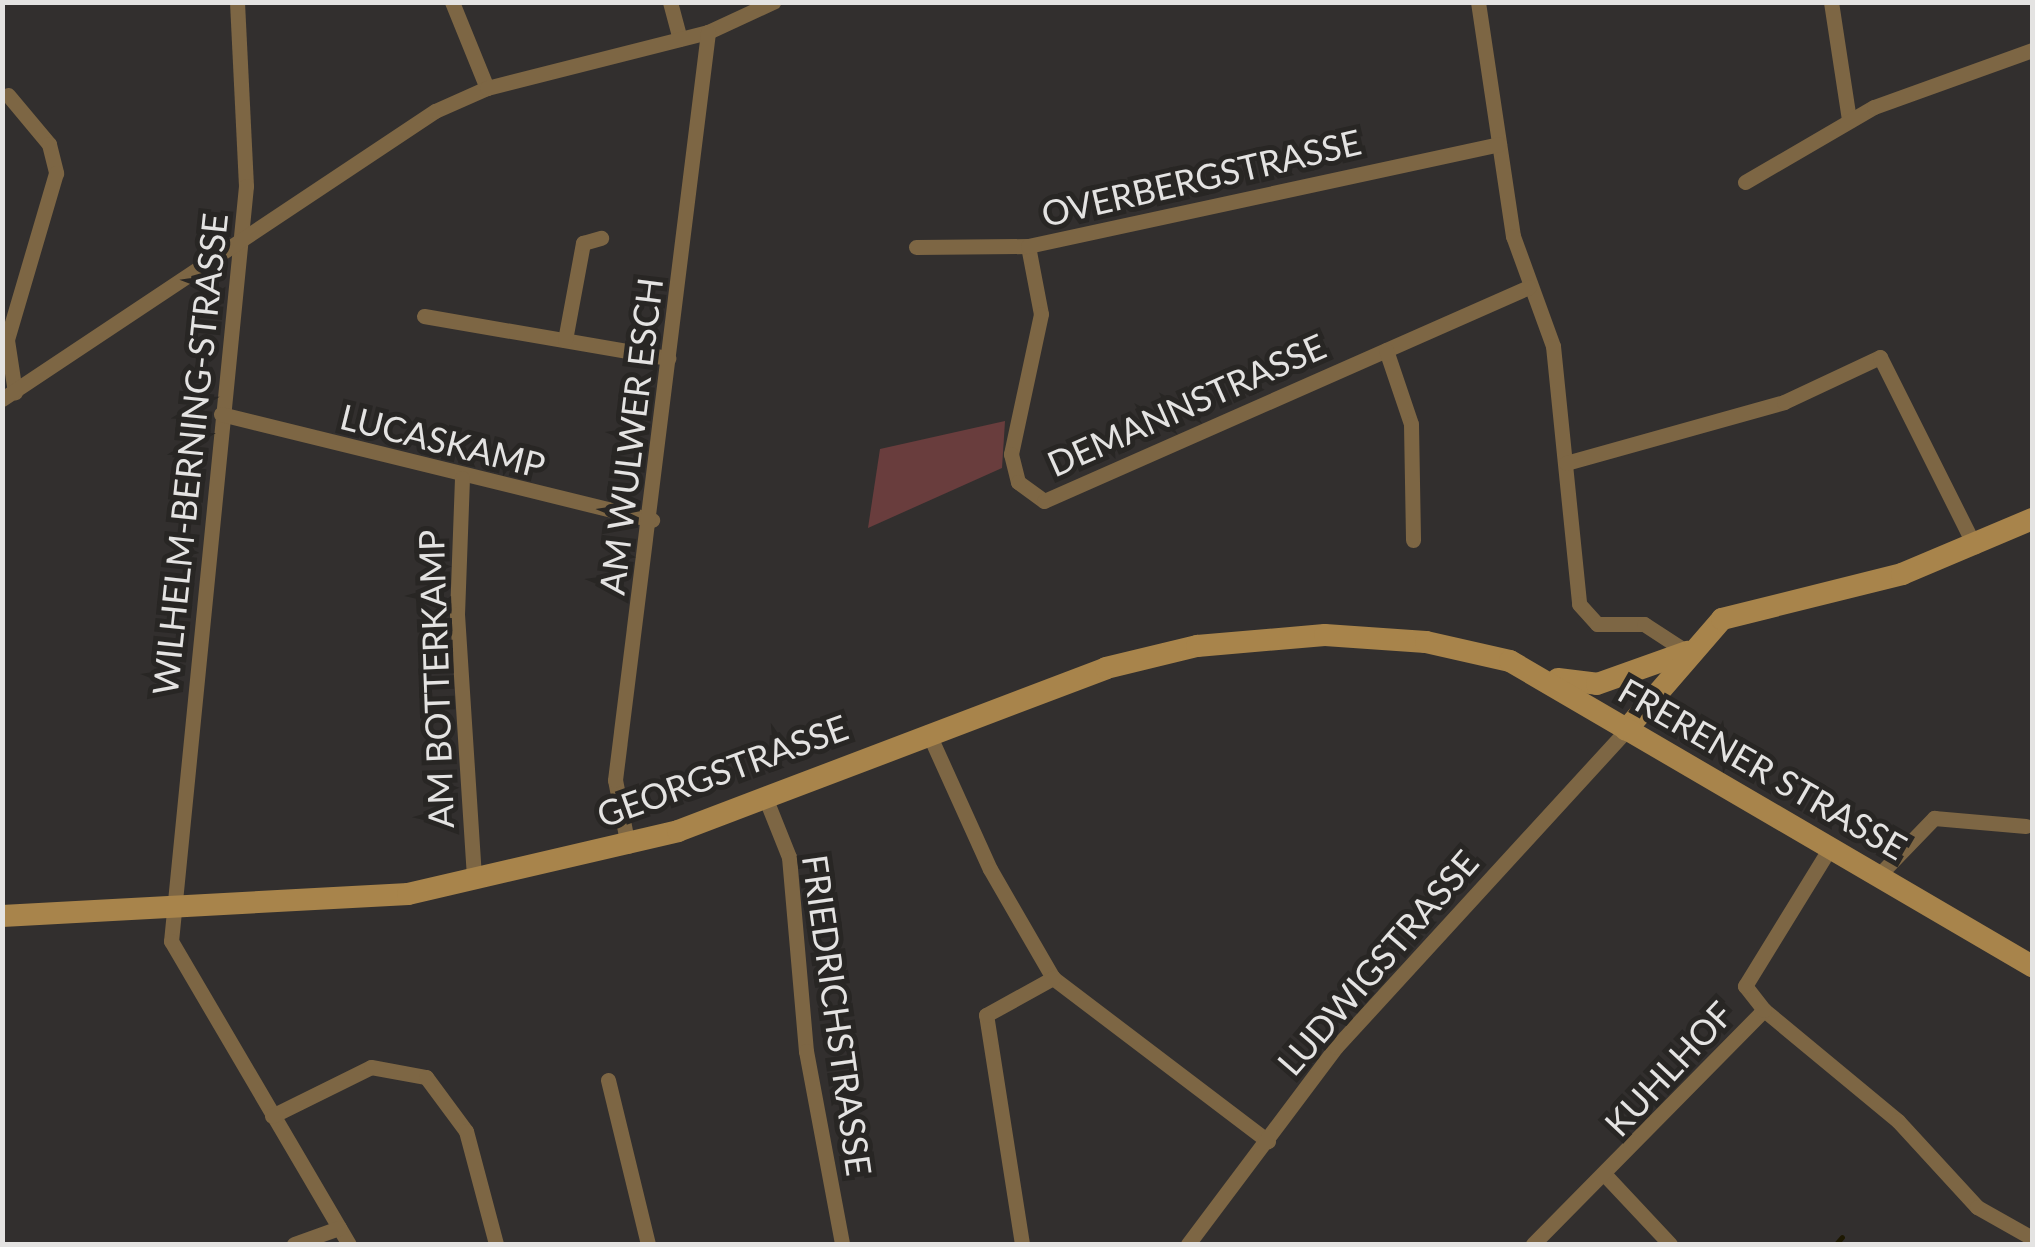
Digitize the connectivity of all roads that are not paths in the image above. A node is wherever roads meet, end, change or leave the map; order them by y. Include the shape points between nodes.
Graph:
1 (237, 2) edge
2 (452, 2) edge
3 (670, 2) edge
4 (773, 2) edge
5 (1478, 2) edge
6 (1831, 2) edge
7 (708, 32) junction
8 (680, 39) junction
9 (2032, 50) edge
10 (487, 88) junction
11 (8, 95) dead end
12 (1850, 120) junction
13 (1499, 144) junction
14 (1745, 182) dead end
15 (601, 238) dead end
16 (241, 240) junction
17 (1028, 246) junction
18 (916, 247) dead end
19 (1529, 287) junction
20 (424, 316) dead end
21 (565, 340) junction
22 (1386, 350) junction
23 (668, 358) junction
24 (9, 396) edge
25 (221, 414) junction
26 (1566, 464) junction
27 (462, 478) junction
28 (2032, 519) edge
29 (652, 520) junction
30 (1414, 540) dead end
31 (1975, 547) junction
32 (1452, 646) joint
33 (1688, 652) junction
34 (1534, 673) junction
35 (1626, 730) junction
36 (928, 732) junction
37 (765, 797) junction
38 (2026, 826) dead end
39 (628, 846) junction
40 (1830, 848) junction
41 (1878, 876) junction
42 (474, 878) junction
43 (174, 910) junction
44 (2, 916) edge
45 (2032, 966) edge
46 (1054, 978) junction
47 (1764, 1010) junction
48 (608, 1080) dead end
49 (272, 1116) junction
50 (1268, 1141) junction
51 (1608, 1178) junction
52 (339, 1228) junction
53 (2032, 1238) edge
54 (294, 1244) edge
55 (349, 1244) edge
56 (496, 1244) edge
57 (648, 1244) edge
58 (842, 1244) edge
59 (1022, 1244) edge
60 (1188, 1244) edge
61 (1533, 1244) edge
62 (1670, 1244) edge

1 - 16 street, WILHELM-BERNING-STRASSE
2 - 10 street
3 - 8 street
4 - 7 street
5 - 13 street
6 - 12 street
7 - 8 street
7 - 23 street, AM WULWER ESCH
8 - 10 street
9 - 12 street
10 - 16 street via 384,142
11 - 24 street via 49,144 56,173 6,340
12 - 14 street
13 - 17 street, OVERBERGSTRASSE
13 - 19 street
15 - 21 street via 583,242
16 - 24 street
16 - 25 street, WILHELM-BERNING-STRASSE
17 - 18 street, OVERBERGSTRASSE
17 - 22 street, DEMANNSTRASSE via 1041,314 1011,454 1018,482 1036,500
19 - 22 street, DEMANNSTRASSE
19 - 26 street via 1552,346
20 - 21 street
21 - 23 street
22 - 30 street via 1411,424
23 - 29 street, AM WULWER ESCH
25 - 27 street, LUCASKAMP
25 - 43 street, WILHELM-BERNING-STRASSE
26 - 31 street via 1784,402 1880,358
26 - 33 street via 1586,617 1655,627
27 - 29 street, LUCASKAMP
27 - 42 street, AM BOTTERKAMP via 458,632
28 - 31 main road
29 - 39 street, AM WULWER ESCH via 615,780
31 - 33 main road via 1850,590 1742,610
32 - 34 main road, FRERENER STRASSE
32 - 36 main road, GEORGSTRASSE via 1325,635 1197,646 1106,668
33 - 34 main road via 1596,684
33 - 35 main road
34 - 35 main road, FRERENER STRASSE
35 - 40 main road, FRERENER STRASSE
35 - 50 street, LUDWIGSTRASSE via 1372,1006
36 - 37 main road, GEORGSTRASSE
36 - 46 street via 990,869
37 - 39 main road, GEORGSTRASSE
37 - 58 street, FRIEDRICHSTRASSE via 789,857 806,1051
38 - 41 street via 1934,818
39 - 42 main road, GEORGSTRASSE
40 - 41 main road, FRERENER STRASSE
40 - 47 street, KUHLHOF via 1745,986
41 - 45 main road, FRERENER STRASSE
42 - 43 main road, GEORGSTRASSE via 318,904
43 - 44 main road, GEORGSTRASSE
43 - 49 street, WILHELM-BERNING-STRASSE via 178,960
46 - 50 street
46 - 59 street via 986,1015
47 - 51 street, KUHLHOF
47 - 53 street via 1898,1121 1978,1207
48 - 57 street
49 - 52 street, WILHELM-BERNING-STRASSE
49 - 56 street via 371,1067 426,1077 466,1132
50 - 60 street, LUDWIGSTRASSE
51 - 61 street, KUHLHOF
51 - 62 street, KUHLHOF
52 - 54 street
52 - 55 street, WILHELM-BERNING-STRASSE

